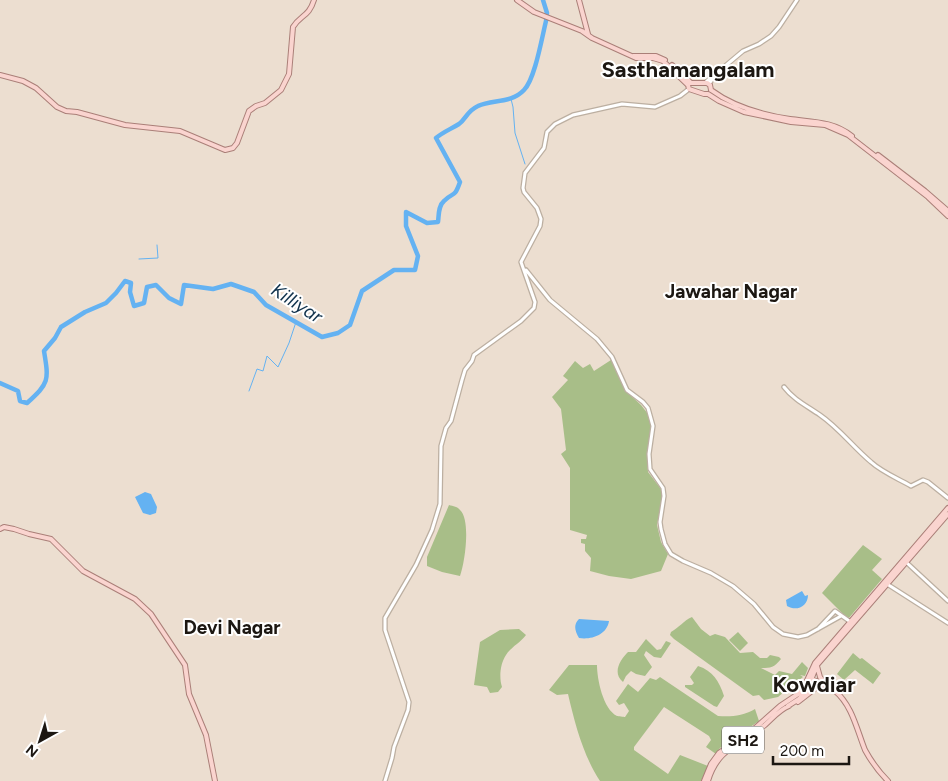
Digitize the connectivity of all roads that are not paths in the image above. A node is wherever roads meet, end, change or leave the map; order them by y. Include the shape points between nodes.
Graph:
1 (314, 0) edge
2 (517, 0) edge
3 (579, 0) edge
4 (797, 0) edge
5 (588, 34) junction
6 (0, 75) edge
7 (706, 83) junction
8 (690, 86) junction
9 (709, 92) junction
10 (702, 93) junction
11 (924, 192) junction
12 (948, 211) edge
13 (948, 216) edge
14 (524, 268) junction
15 (784, 387) dead end
16 (948, 498) edge
17 (948, 508) edge
18 (948, 514) edge
19 (0, 529) edge
20 (907, 563) junction
21 (886, 583) junction
22 (948, 601) edge
23 (841, 616) junction
24 (851, 622) junction
25 (948, 624) edge
26 (814, 633) junction
27 (817, 665) junction
28 (810, 678) junction
29 (825, 684) junction
30 (811, 692) junction
31 (788, 706) junction
32 (215, 781) edge
33 (385, 781) edge
34 (706, 781) edge
35 (888, 781) edge

1 - 6 main road via 311,9 293,27 289,74 282,90 249,111 233,148 224,150 180,130 125,125 66,111 30,84
2 - 5 main road via 534,12
3 - 5 main road
4 - 7 street via 771,36 743,51
5 - 8 main road via 633,56 659,56 677,69
7 - 8 main road
7 - 9 main road
7 - 10 main road via 699,88
8 - 10 main road
8 - 14 street via 680,96 655,107 622,104 575,114 555,124 548,132 544,148 525,173 524,192 541,219 521,262
9 - 10 main road
9 - 11 main road via 729,106 757,116 825,125 838,130
11 - 12 main road
11 - 13 main road
14 - 26 street via 550,300 597,340 612,357 627,390 648,408 652,426 650,469 663,488 660,522 671,554 733,586 783,634 798,637
14 - 33 street via 534,308 521,322 476,353 465,370 443,440 440,504 432,530 385,618 385,630 409,702
15 - 16 street via 872,463 910,486 922,480 928,482
17 - 21 main road
18 - 20 main road
19 - 32 main road via 4,527 51,539 90,576 134,599 156,620 185,665 189,694 206,735
20 - 21 main road
20 - 22 street
21 - 24 main road
21 - 25 street
23 - 24 street
23 - 26 street
23 - 26 street via 835,610
24 - 27 main road, SH2
24 - 28 main road via 814,663
27 - 28 main road, SH2
27 - 29 main road
28 - 29 main road
28 - 30 main road, SH2
28 - 31 main road, SH2 via 803,694
28 - 34 main road via 798,694 719,753 711,764
29 - 30 main road
29 - 35 main road via 842,698 866,752
30 - 31 main road
31 - 34 main road, SH2 via 722,754

